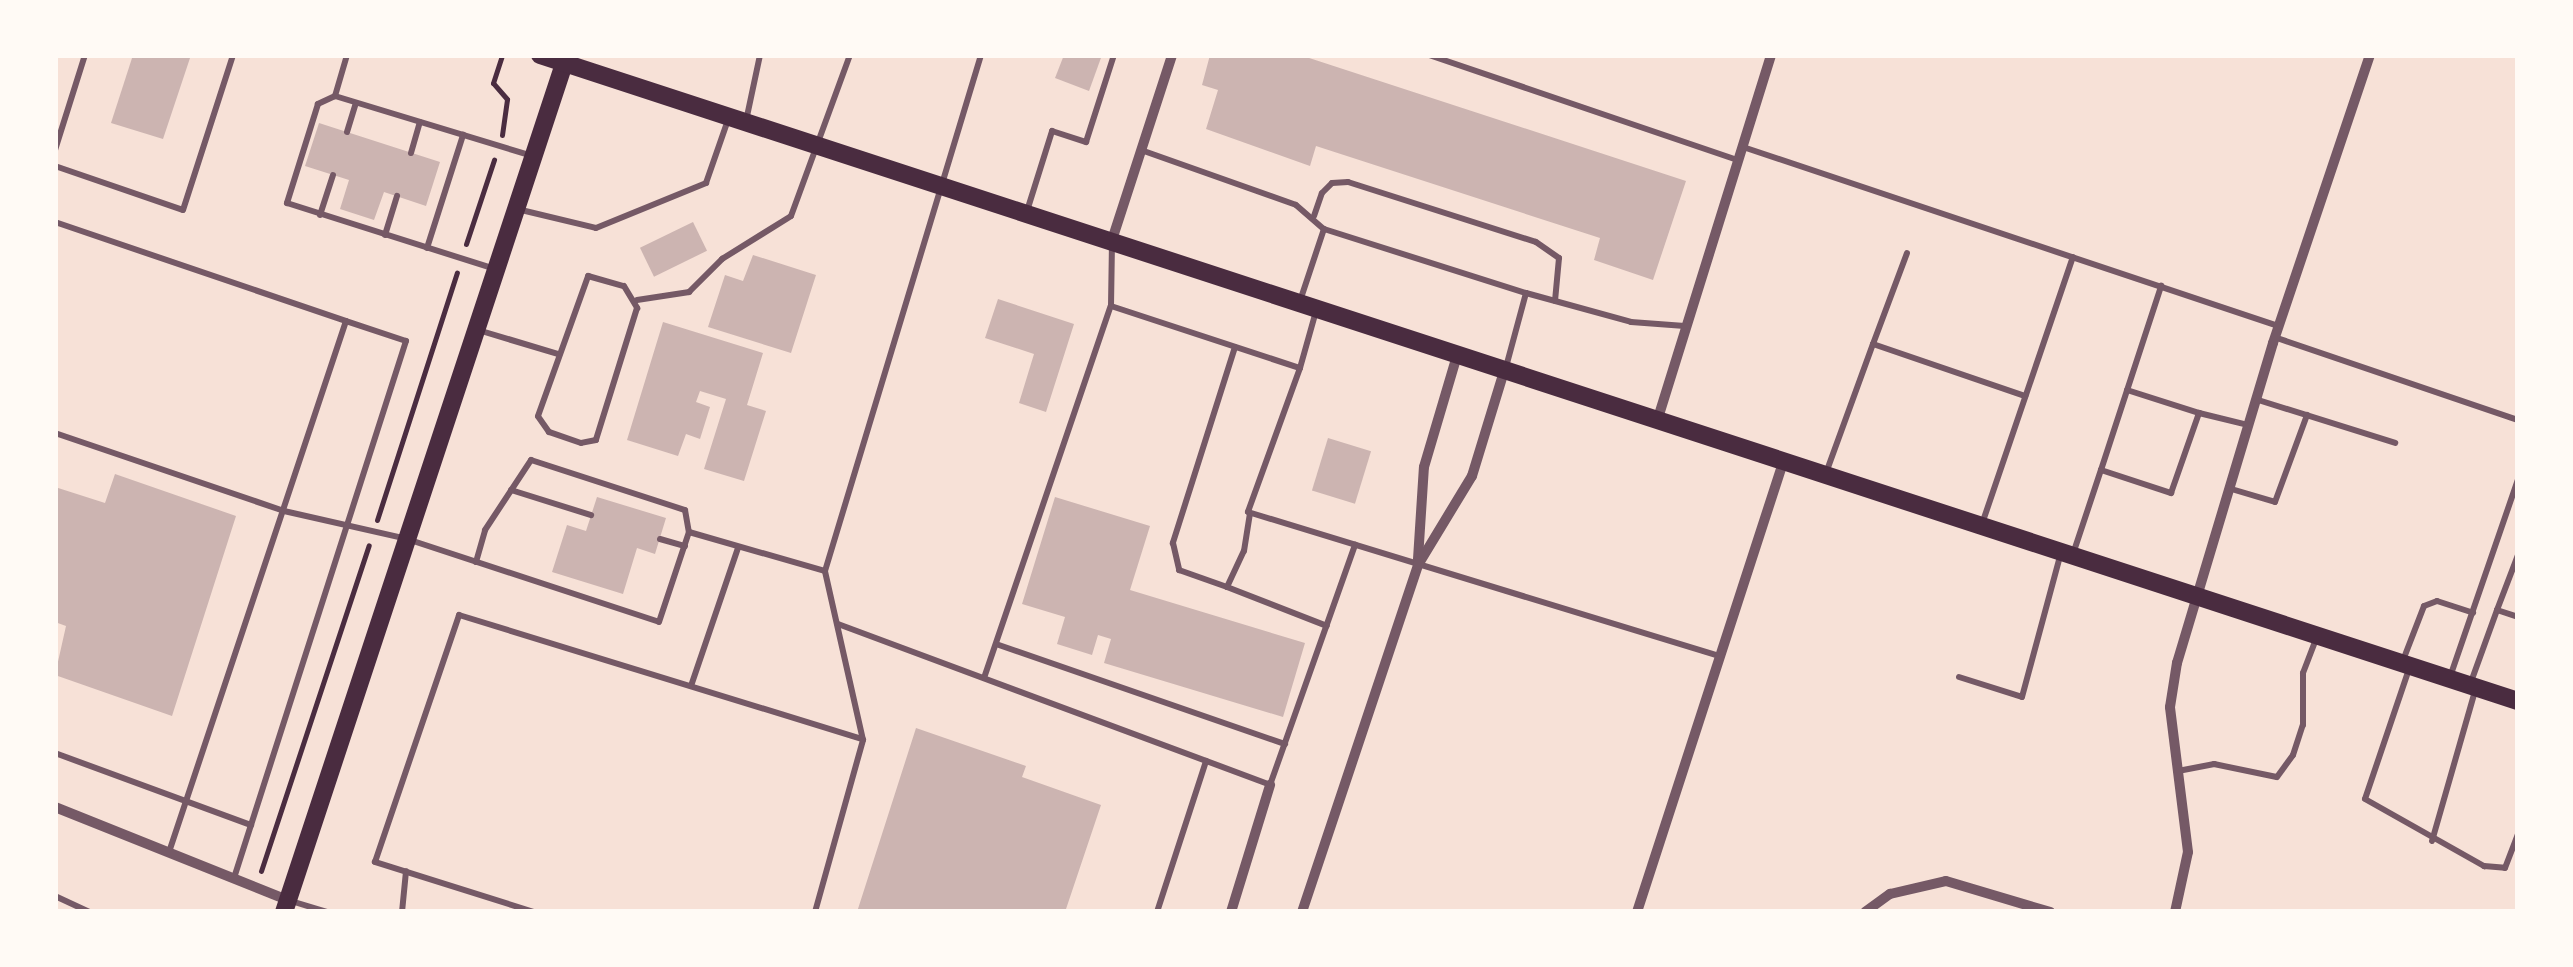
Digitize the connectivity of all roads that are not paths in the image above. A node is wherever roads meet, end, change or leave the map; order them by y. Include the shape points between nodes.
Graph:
1 (84, 55) edge
2 (234, 55) edge
3 (347, 55) edge
4 (540, 55) edge
5 (760, 55) edge
6 (850, 55) edge
7 (981, 55) edge
8 (1114, 55) edge
9 (1172, 55) edge
10 (1428, 55) edge
11 (1772, 55) edge
12 (2370, 55) edge
13 (566, 59) edge
14 (335, 96) junction
15 (356, 103) junction
16 (738, 119) junction
17 (420, 122) junction
18 (347, 132) dead end
19 (462, 135) junction
20 (817, 144) junction
21 (1742, 147) junction
22 (55, 150) edge
23 (1141, 150) junction
24 (411, 153) dead end
25 (533, 156) junction
26 (1737, 160) junction
27 (55, 166) edge
28 (332, 175) dead end
29 (941, 184) junction
30 (397, 196) dead end
31 (515, 209) junction
32 (1026, 212) junction
33 (320, 215) junction
34 (1314, 216) junction
35 (55, 222) edge
36 (1324, 229) junction
37 (385, 235) junction
38 (1112, 240) junction
39 (427, 248) junction
40 (1906, 252) dead end
41 (2073, 257) junction
42 (495, 269) junction
43 (2161, 286) junction
44 (1526, 293) junction
45 (637, 300) junction
46 (1555, 301) junction
47 (1309, 304) junction
48 (1110, 306) junction
49 (346, 321) junction
50 (1686, 326) junction
51 (476, 329) junction
52 (2276, 332) junction
53 (1874, 344) junction
54 (1235, 347) junction
55 (1458, 352) junction
56 (558, 354) junction
57 (1300, 368) junction
58 (1506, 368) junction
59 (2128, 390) junction
60 (2025, 396) junction
61 (2255, 399) junction
62 (2199, 412) junction
63 (2306, 415) junction
64 (1658, 418) junction
65 (2518, 420) edge
66 (2248, 425) junction
67 (55, 433) edge
68 (2395, 443) dead end
69 (1784, 460) junction
70 (2101, 470) junction
71 (1826, 473) junction
72 (2518, 480) edge
73 (2228, 488) junction
74 (512, 490) junction
75 (284, 511) junction
76 (1250, 512) junction
77 (591, 515) dead end
78 (350, 524) junction
79 (1982, 525) junction
80 (690, 532) junction
81 (406, 539) junction
82 (660, 539) dead end
83 (1356, 545) junction
84 (685, 546) junction
85 (738, 548) junction
86 (2067, 553) junction
87 (2518, 555) edge
88 (476, 562) junction
89 (1418, 565) junction
90 (825, 572) junction
91 (1227, 587) junction
92 (2197, 595) junction
93 (2497, 610) junction
94 (2473, 613) junction
95 (2518, 617) edge
96 (837, 623) junction
97 (1327, 626) junction
98 (2317, 634) junction
99 (996, 644) junction
100 (1720, 656) junction
101 (2406, 664) junction
102 (1959, 677) dead end
103 (984, 678) junction
104 (2450, 678) junction
105 (690, 686) junction
106 (2473, 686) junction
107 (2518, 700) edge
108 (864, 740) junction
109 (1285, 744) junction
110 (55, 753) edge
111 (1206, 761) junction
112 (2178, 770) junction
113 (1270, 785) junction
114 (188, 801) junction
115 (55, 806) edge
116 (252, 825) junction
117 (2518, 834) edge
118 (2432, 842) junction
119 (169, 852) junction
120 (406, 872) junction
121 (234, 878) junction
122 (55, 896) edge
123 (286, 906) edge
124 (90, 912) edge
125 (328, 912) edge
126 (402, 912) edge
127 (534, 912) edge
128 (815, 912) edge
129 (1157, 912) edge
130 (1230, 912) edge
131 (1302, 912) edge
132 (1637, 912) edge
133 (1865, 912) edge
134 (2050, 912) edge
135 (2175, 912) edge

1 - 22 lane
2 - 27 lane via 183,210
3 - 14 lane
4 - 13 main road
5 - 16 lane
6 - 20 lane
7 - 29 lane
8 - 32 lane via 1086,142 1052,131
9 - 23 street
10 - 26 lane
11 - 21 street
12 - 52 street
13 - 16 main road
13 - 25 main road
14 - 15 lane
14 - 33 lane via 318,104 287,203
15 - 17 lane
15 - 18 lane
16 - 20 main road
16 - 31 lane via 706,184 596,228
17 - 19 lane
17 - 24 lane
19 - 25 lane
19 - 39 lane
20 - 29 main road
20 - 45 lane via 791,216 722,259 689,292
21 - 26 street
21 - 41 lane
23 - 34 lane
23 - 38 street
25 - 31 main road
26 - 50 street
28 - 33 lane
29 - 32 main road
29 - 90 lane via 920,272
30 - 37 lane
31 - 42 main road
32 - 38 main road
33 - 37 lane
34 - 36 lane
34 - 46 lane via 1322,193 1348,182 1550,248 1560,258
35 - 49 lane
36 - 44 lane
36 - 47 lane
37 - 39 lane
38 - 47 main road
38 - 48 lane
39 - 42 lane
40 - 53 lane
41 - 43 lane
41 - 60 lane
42 - 51 main road
43 - 52 lane
43 - 59 lane
44 - 46 lane
44 - 58 lane
45 - 56 lane via 624,286 588,276
45 - 56 lane via 596,440 580,443 549,432 538,416
46 - 50 lane via 1631,322
47 - 55 main road
47 - 57 lane
48 - 54 lane
48 - 99 lane
49 - 75 lane
49 - 78 lane via 406,341
50 - 64 street
51 - 56 lane
51 - 81 main road
52 - 61 street
52 - 65 lane
53 - 60 lane
53 - 71 lane
54 - 57 lane
54 - 91 lane via 1173,543 1178,570
55 - 58 main road
55 - 89 street via 1424,467
57 - 76 lane
58 - 64 main road
58 - 89 street via 1472,476
59 - 62 lane
59 - 70 lane
60 - 79 lane
61 - 63 lane
61 - 66 street
62 - 66 lane
62 - 70 lane via 2171,493
63 - 68 lane
63 - 73 lane via 2275,502
64 - 69 main road
66 - 73 street
67 - 75 lane
69 - 71 main road
69 - 100 street
70 - 86 lane
71 - 79 main road
72 - 94 lane
73 - 92 street
74 - 77 lane
74 - 80 lane via 531,460 685,510
74 - 88 lane via 485,530
75 - 78 lane
75 - 114 lane
76 - 83 lane
76 - 91 lane via 1244,551
78 - 81 lane
78 - 116 lane
79 - 86 main road
80 - 84 lane
80 - 85 lane
81 - 88 lane
81 - 123 main road
82 - 84 lane
83 - 89 lane
83 - 97 lane
84 - 88 lane via 659,622
85 - 90 lane
85 - 105 lane
86 - 92 main road
86 - 102 lane via 2022,697
87 - 93 lane
89 - 100 lane
89 - 131 street
90 - 96 lane
91 - 97 lane
92 - 98 main road
92 - 112 street via 2170,707
93 - 95 lane
93 - 106 lane
94 - 101 lane via 2437,601 2424,606
94 - 104 lane
96 - 103 lane
96 - 108 lane
97 - 109 lane
98 - 101 main road
98 - 112 lane via 2303,672 2294,755 2277,777 2214,764
99 - 103 lane
99 - 109 lane
100 - 132 street
101 - 104 main road
101 - 118 lane via 2365,800
103 - 111 lane
104 - 106 main road
105 - 108 lane
105 - 120 lane via 459,614 374,862
106 - 107 main road
106 - 118 lane
108 - 128 lane
109 - 113 lane
110 - 114 lane
111 - 113 lane
111 - 129 lane
112 - 135 street via 2188,852
113 - 130 street
114 - 116 lane
114 - 119 lane
115 - 119 street
116 - 121 lane
117 - 118 lane via 2505,868 2495,869
119 - 121 street
120 - 126 lane
120 - 127 lane
121 - 123 street
122 - 124 lane
123 - 125 lane
133 - 134 street via 1890,894 1946,881

